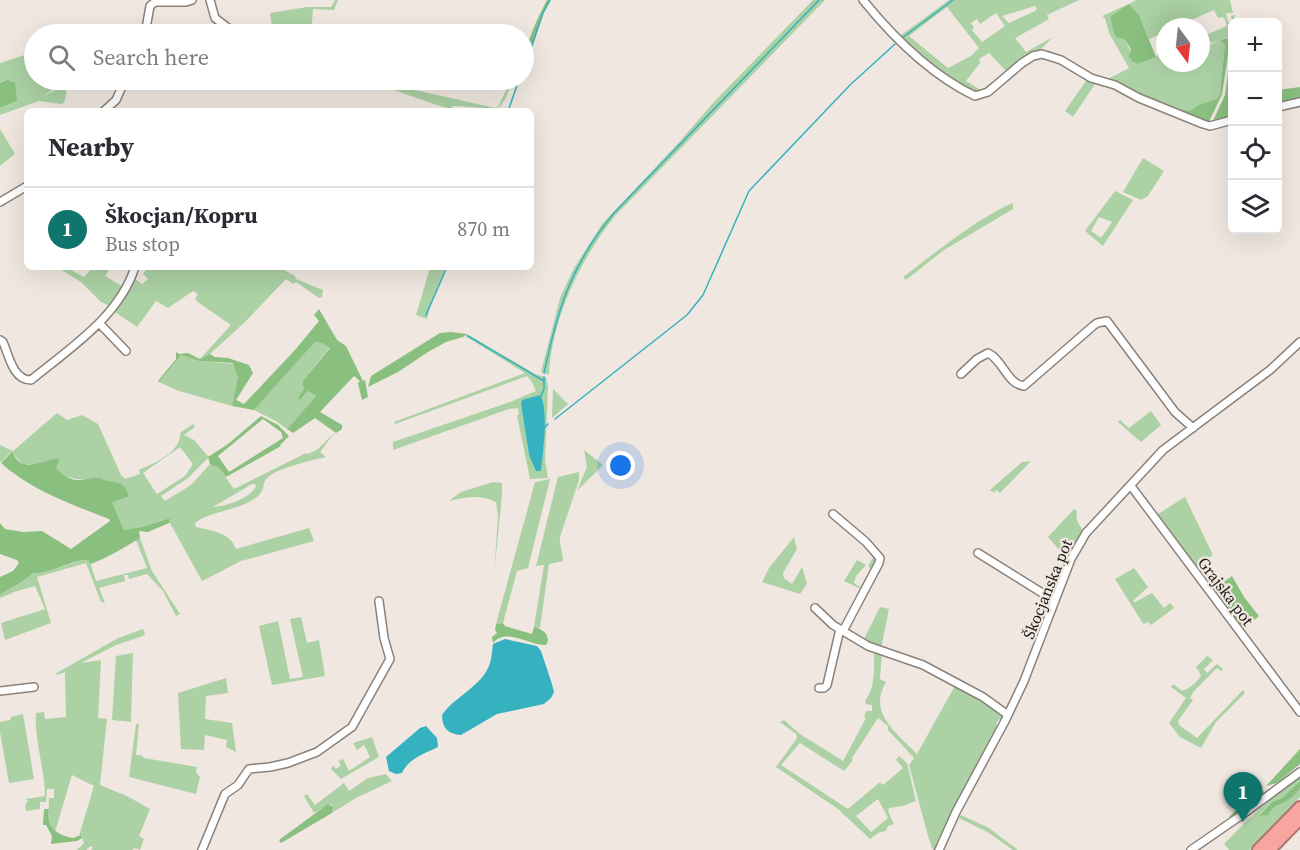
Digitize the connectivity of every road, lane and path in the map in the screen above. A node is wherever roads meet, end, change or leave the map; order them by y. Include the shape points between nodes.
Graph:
1 (192, 0) edge
2 (210, 0) edge
3 (863, 0) edge
4 (147, 24) edge
5 (223, 24) edge
6 (120, 90) edge
7 (1300, 102) edge
8 (1282, 106) edge
9 (107, 108) edge
10 (1228, 121) edge
11 (24, 188) edge
12 (0, 202) edge
13 (134, 270) edge
14 (100, 324) junction
15 (0, 340) edge
16 (1300, 342) edge
17 (126, 351) dead end
18 (961, 374) dead end
19 (1193, 428) junction
20 (1131, 486) junction
21 (833, 514) dead end
22 (978, 553) dead end
23 (379, 601) dead end
24 (1055, 601) junction
25 (815, 608) dead end
26 (842, 630) junction
27 (34, 687) dead end
28 (819, 688) dead end
29 (0, 692) edge
30 (1300, 712) edge
31 (1008, 715) junction
32 (1300, 772) edge
33 (1300, 807) edge
34 (1300, 819) edge
35 (202, 850) edge
36 (939, 850) edge
37 (1191, 850) edge
38 (1258, 850) edge
39 (1270, 850) edge

1 - 4 street via 154,2
2 - 5 street via 215,18
3 - 10 street via 900,42 975,96 987,92 1033,56 1042,54 1203,124
6 - 9 street
7 - 8 street
11 - 12 street
13 - 14 street
14 - 15 street via 28,381 13,366
14 - 17 street
16 - 19 street, Škocjanska pot via 1270,370
18 - 19 street via 988,353 1015,382 1024,386 1097,322 1107,321 1175,412
19 - 20 street, Škocjanska pot via 1163,450
20 - 24 street, Škocjanska pot via 1086,533
20 - 30 street, Grajska pot
21 - 26 street via 880,558
22 - 24 street
23 - 35 street via 390,659 352,727 317,752 288,763 249,769 238,785 225,794
24 - 31 street, Škocjanska pot
25 - 26 street
26 - 28 street via 827,685
26 - 31 street via 868,646 923,664
27 - 29 street
31 - 36 street, Škocjanska pot
32 - 37 street
33 - 38 highway
34 - 39 highway

